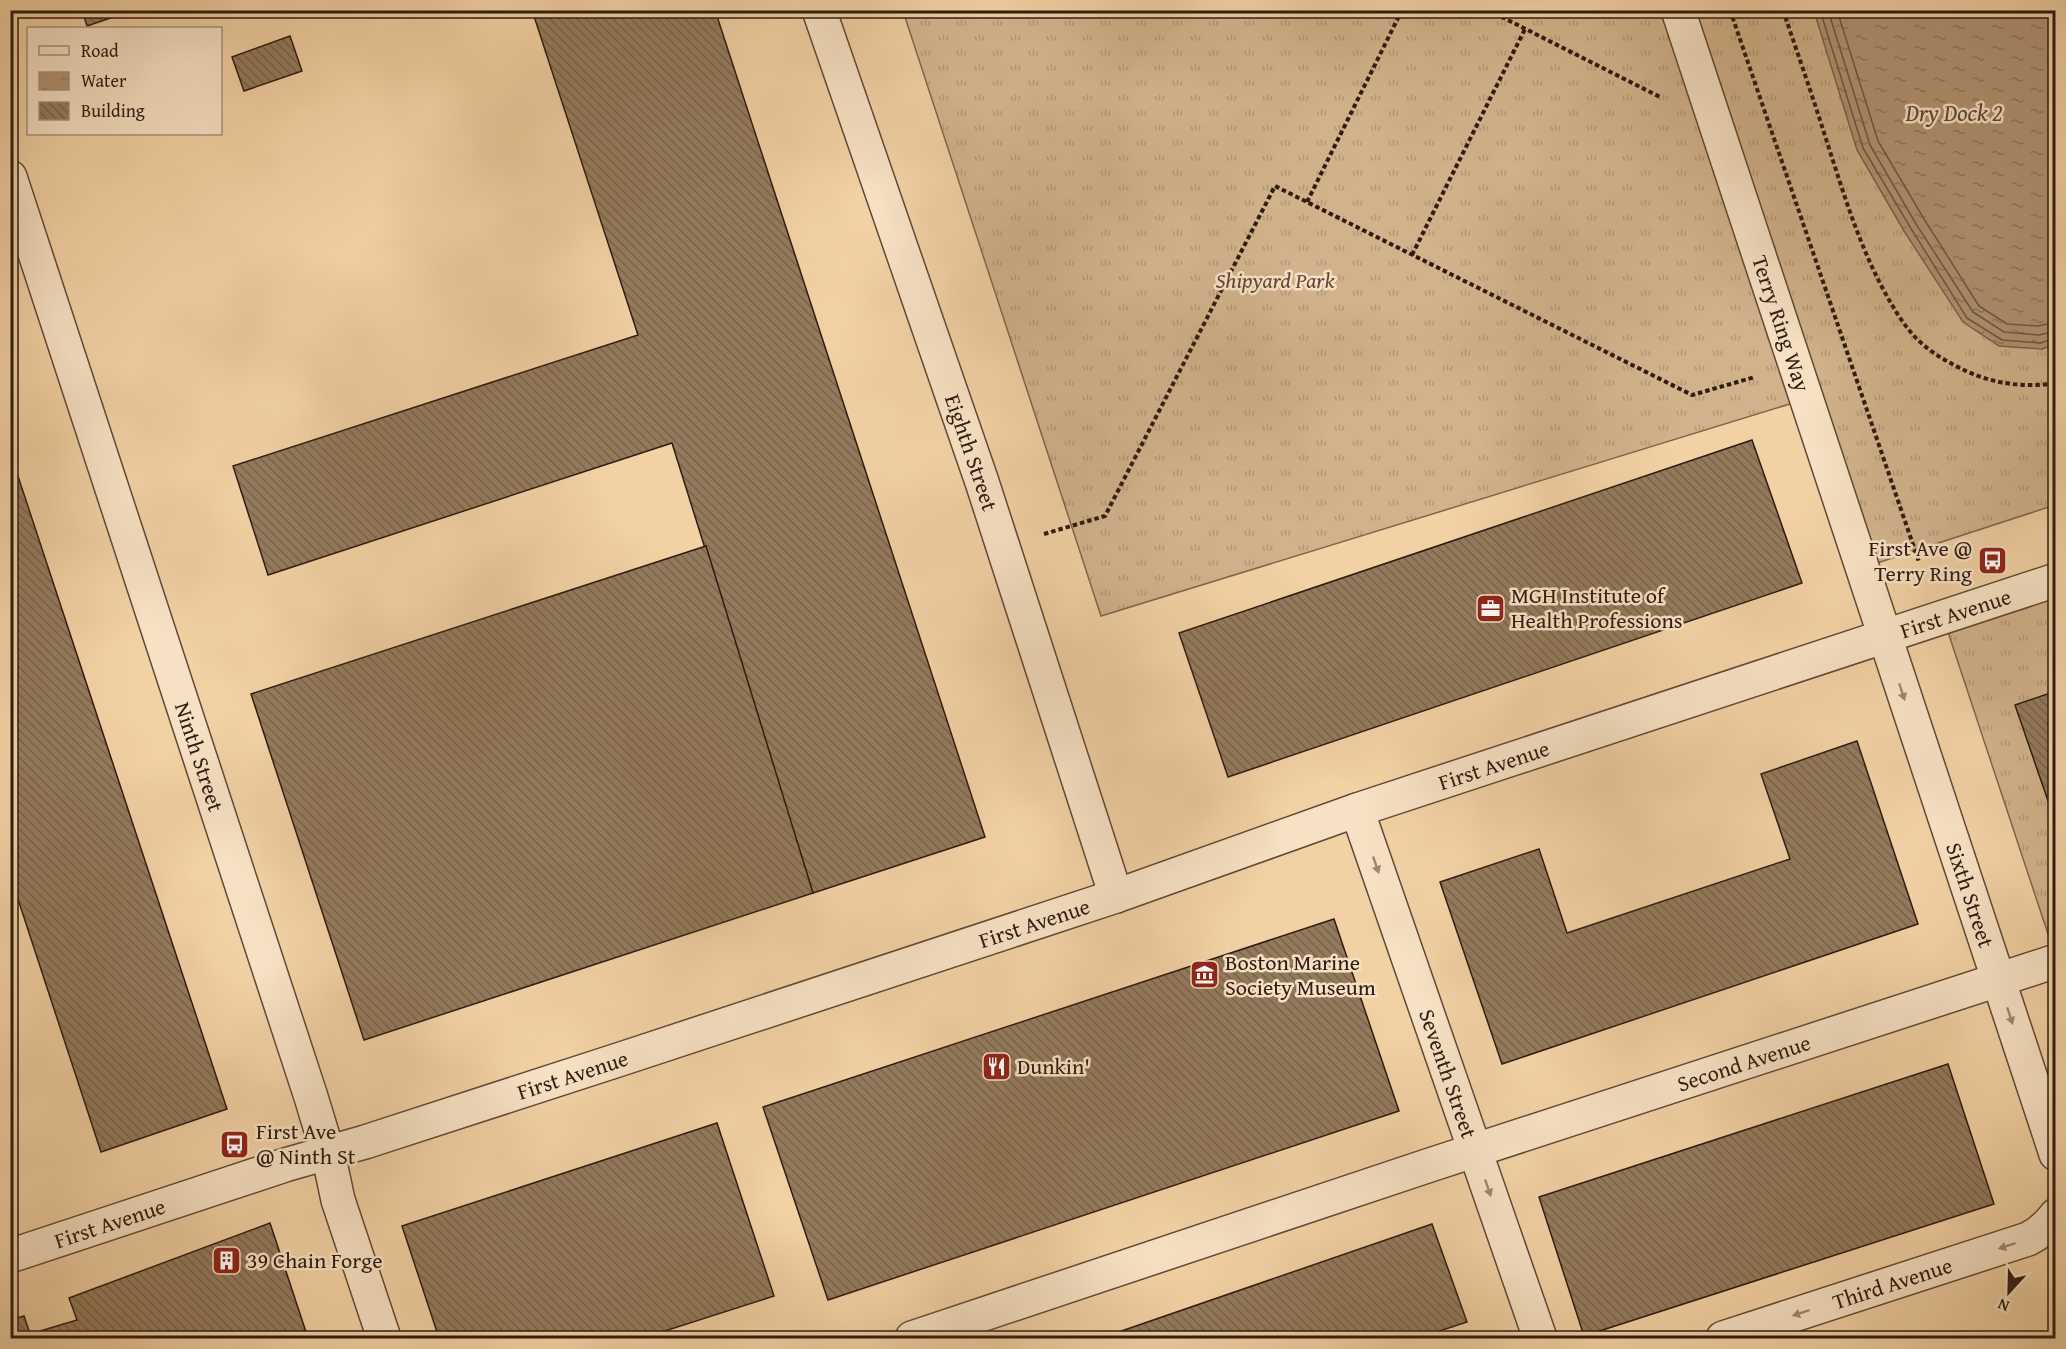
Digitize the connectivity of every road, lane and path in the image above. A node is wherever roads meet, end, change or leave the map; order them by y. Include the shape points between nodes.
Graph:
1 (819, 10) edge
2 (1402, 10) edge
3 (1488, 10) edge
4 (1678, 10) edge
5 (1730, 10) edge
6 (1782, 10) edge
7 (1525, 29) junction
8 (1671, 103) dead end
9 (10, 177) edge
10 (1307, 202) junction
11 (1412, 255) junction
12 (1762, 375) dead end
13 (2055, 383) edge
14 (1044, 534) dead end
15 (1919, 562) dead end
16 (2055, 580) edge
17 (1884, 636) junction
18 (1357, 810) junction
19 (1116, 896) junction
20 (2055, 961) edge
21 (1998, 980) junction
22 (1475, 1150) junction
23 (328, 1153) junction
24 (2055, 1154) edge
25 (2055, 1216) edge
26 (10, 1256) edge
27 (384, 1338) edge
28 (912, 1338) edge
29 (1540, 1338) edge
30 (1723, 1338) edge

1 - 19 street, Eighth Street via 982,482
2 - 10 path
3 - 7 path
4 - 17 street, Terry Ring Way
5 - 15 path
6 - 13 path via 1847,207 1876,276 1903,321 1932,352 1972,374 2012,384
7 - 8 path
7 - 11 path
9 - 23 street, Ninth Street
10 - 11 path
10 - 14 path via 1275,186 1105,516
11 - 12 path via 1692,395
16 - 17 street, First Avenue
17 - 18 street, First Avenue
17 -> 21 street, Sixth Street
18 - 19 street, First Avenue
18 -> 22 street, Seventh Street
19 - 23 street, First Avenue
20 - 21 street, Second Avenue
21 - 22 street, Second Avenue
21 -> 24 street, Sixth Street
22 - 28 street, Second Avenue
22 -> 29 street, Seventh Street
23 - 26 street, First Avenue
23 - 27 street, Ninth Street via 338,1200
25 -> 30 street, Third Avenue via 2028,1239

